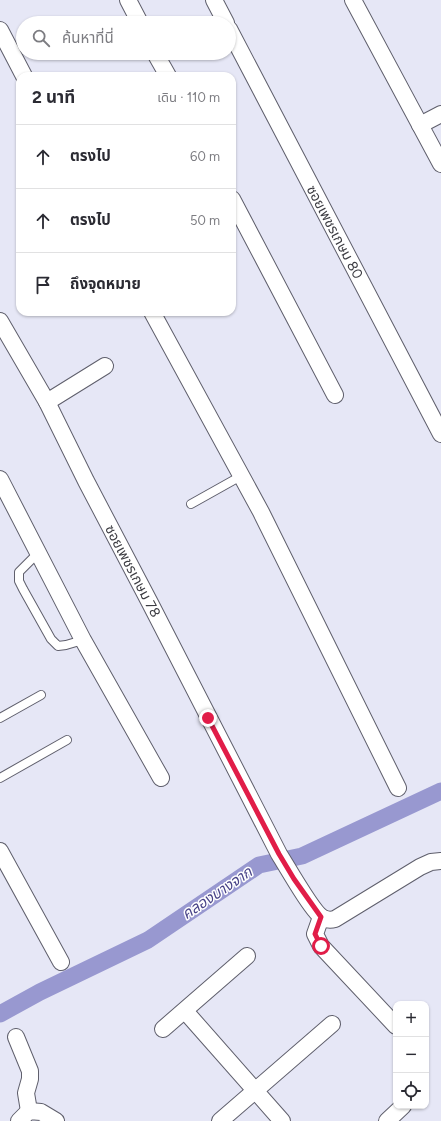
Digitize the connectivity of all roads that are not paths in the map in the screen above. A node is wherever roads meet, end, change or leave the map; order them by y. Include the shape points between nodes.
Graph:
1 (128, 0) edge
2 (214, 0) edge
3 (353, 0) edge
4 (136, 16) edge
5 (222, 16) edge
6 (0, 30) edge
7 (236, 42) edge
8 (160, 60) edge
9 (22, 72) edge
10 (166, 72) edge
11 (441, 114) edge
12 (420, 125) junction
13 (441, 164) edge
14 (236, 207) edge
15 (154, 316) edge
16 (0, 320) edge
17 (105, 366) dead end
18 (335, 395) dead end
19 (47, 402) junction
20 (441, 434) edge
21 (241, 476) junction
22 (0, 479) edge
23 (191, 504) dead end
24 (38, 553) junction
25 (83, 640) junction
26 (41, 695) dead end
27 (0, 718) edge
28 (67, 740) dead end
29 (0, 778) edge
30 (161, 778) dead end
31 (398, 788) dead end
32 (0, 851) edge
33 (441, 861) edge
34 (321, 917) junction
35 (247, 956) dead end
36 (61, 962) dead end
37 (184, 1010) junction
38 (393, 1023) edge
39 (332, 1024) dead end
40 (162, 1029) dead end
41 (16, 1036) dead end
42 (255, 1090) junction
43 (401, 1109) edge
44 (24, 1116) edge
45 (56, 1121) edge
46 (220, 1121) edge
47 (282, 1121) edge
48 (387, 1121) edge

1 - 4 street
2 - 5 street
3 - 12 street
6 - 9 street
7 - 20 street, ซอยเพชรเกษม 80
8 - 10 street
11 - 12 street
12 - 13 street
14 - 18 street
15 - 21 street
16 - 19 street, ซอยเพชรเกษม 78
17 - 19 street
19 - 34 street, ซอยเพชรเกษม 78 via 279,854
21 - 23 lane
21 - 31 street
22 - 24 street
24 - 25 street
24 - 25 lane via 19,572 19,581 23,589 51,639 58,646
25 - 30 street
26 - 27 lane
28 - 29 lane
32 - 36 street
33 - 34 street via 420,867 335,919
34 - 38 street via 315,934 321,946
35 - 37 street
37 - 40 street
37 - 42 street
39 - 42 street
41 - 44 street via 30,1071
42 - 46 street
42 - 47 street
43 - 48 street
44 - 45 street via 41,1112

